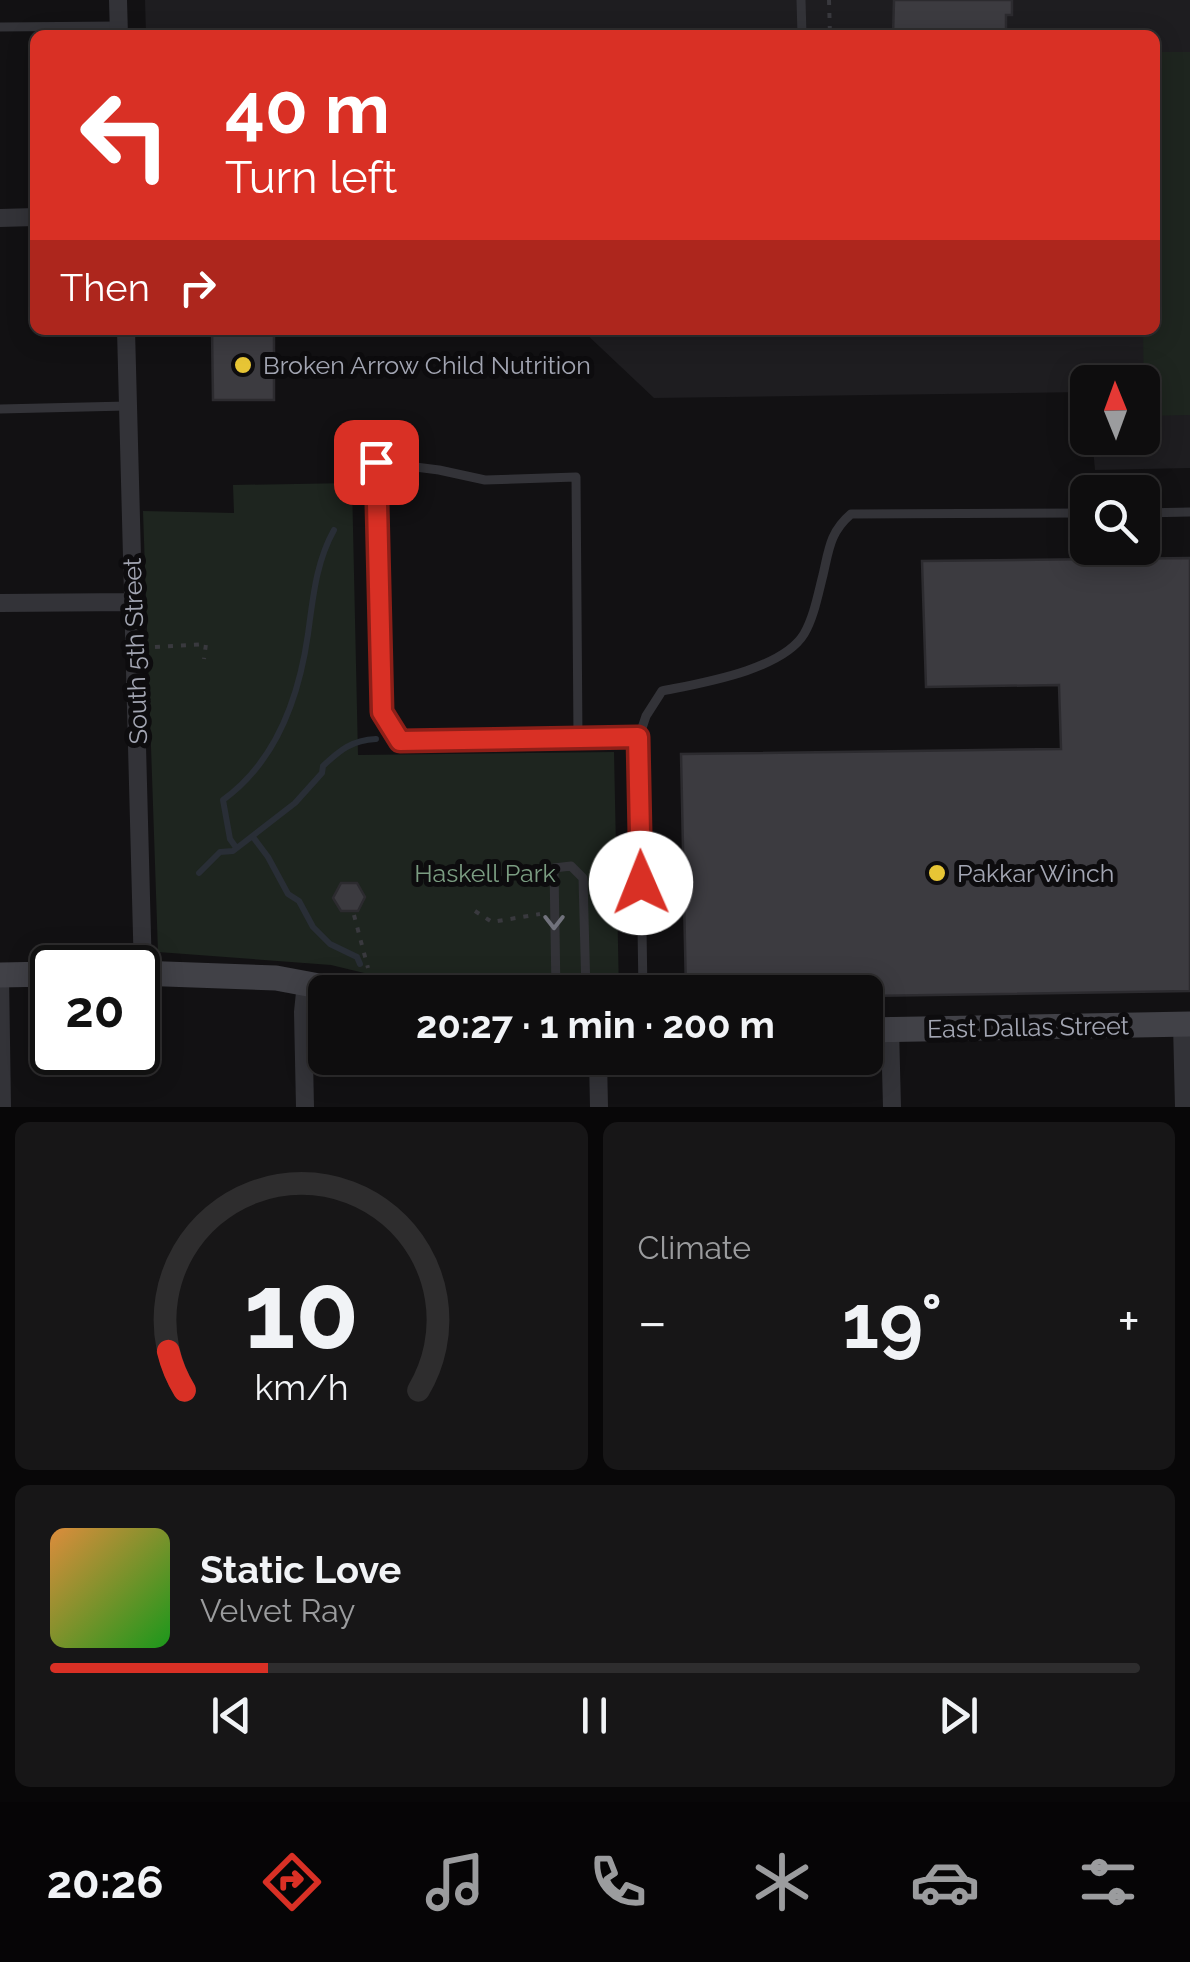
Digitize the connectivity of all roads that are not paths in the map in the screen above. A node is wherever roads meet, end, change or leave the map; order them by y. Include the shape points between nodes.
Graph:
1 (118, 0) edge
2 (801, 0) edge
3 (0, 27) edge
4 (119, 30) edge
5 (802, 30) edge
6 (30, 217) edge
7 (0, 218) edge
8 (126, 335) edge
9 (127, 406) junction
10 (0, 409) edge
11 (1070, 512) edge
12 (1160, 512) edge
13 (1190, 512) edge
14 (134, 602) junction
15 (0, 603) edge
16 (638, 737) junction
17 (578, 738) junction
18 (140, 945) edge
19 (30, 974) edge
20 (160, 974) edge
21 (0, 975) edge
22 (556, 975) edge
23 (586, 975) edge
24 (643, 975) edge
25 (306, 983) joint
26 (1186, 1024) edge
27 (883, 1029) edge
28 (883, 1057) edge
29 (598, 1075) edge
30 (2, 1107) edge
31 (305, 1107) edge
32 (599, 1107) edge
33 (892, 1107) edge
34 (1184, 1107) edge

1 - 4 street
2 - 5 lane
3 - 4 lane
6 - 7 street
8 - 9 street, South 5th Street
9 - 10 lane
9 - 14 street, South 5th Street
11 - 16 lane via 851,514 830,540 803,636 760,666 662,691
12 - 13 lane
14 - 15 street
14 - 18 street, South 5th Street
16 - 17 lane
16 - 24 lane
17 - 17 lane via 400,741 382,712 376,462 485,480 576,477
19 - 21 street
20 - 25 street
21 - 30 street
23 -> 22 lane via 583,878 572,866 554,868
25 - 31 street
26 - 27 street, East Dallas Street
26 - 34 street
28 - 33 street
29 - 32 street

